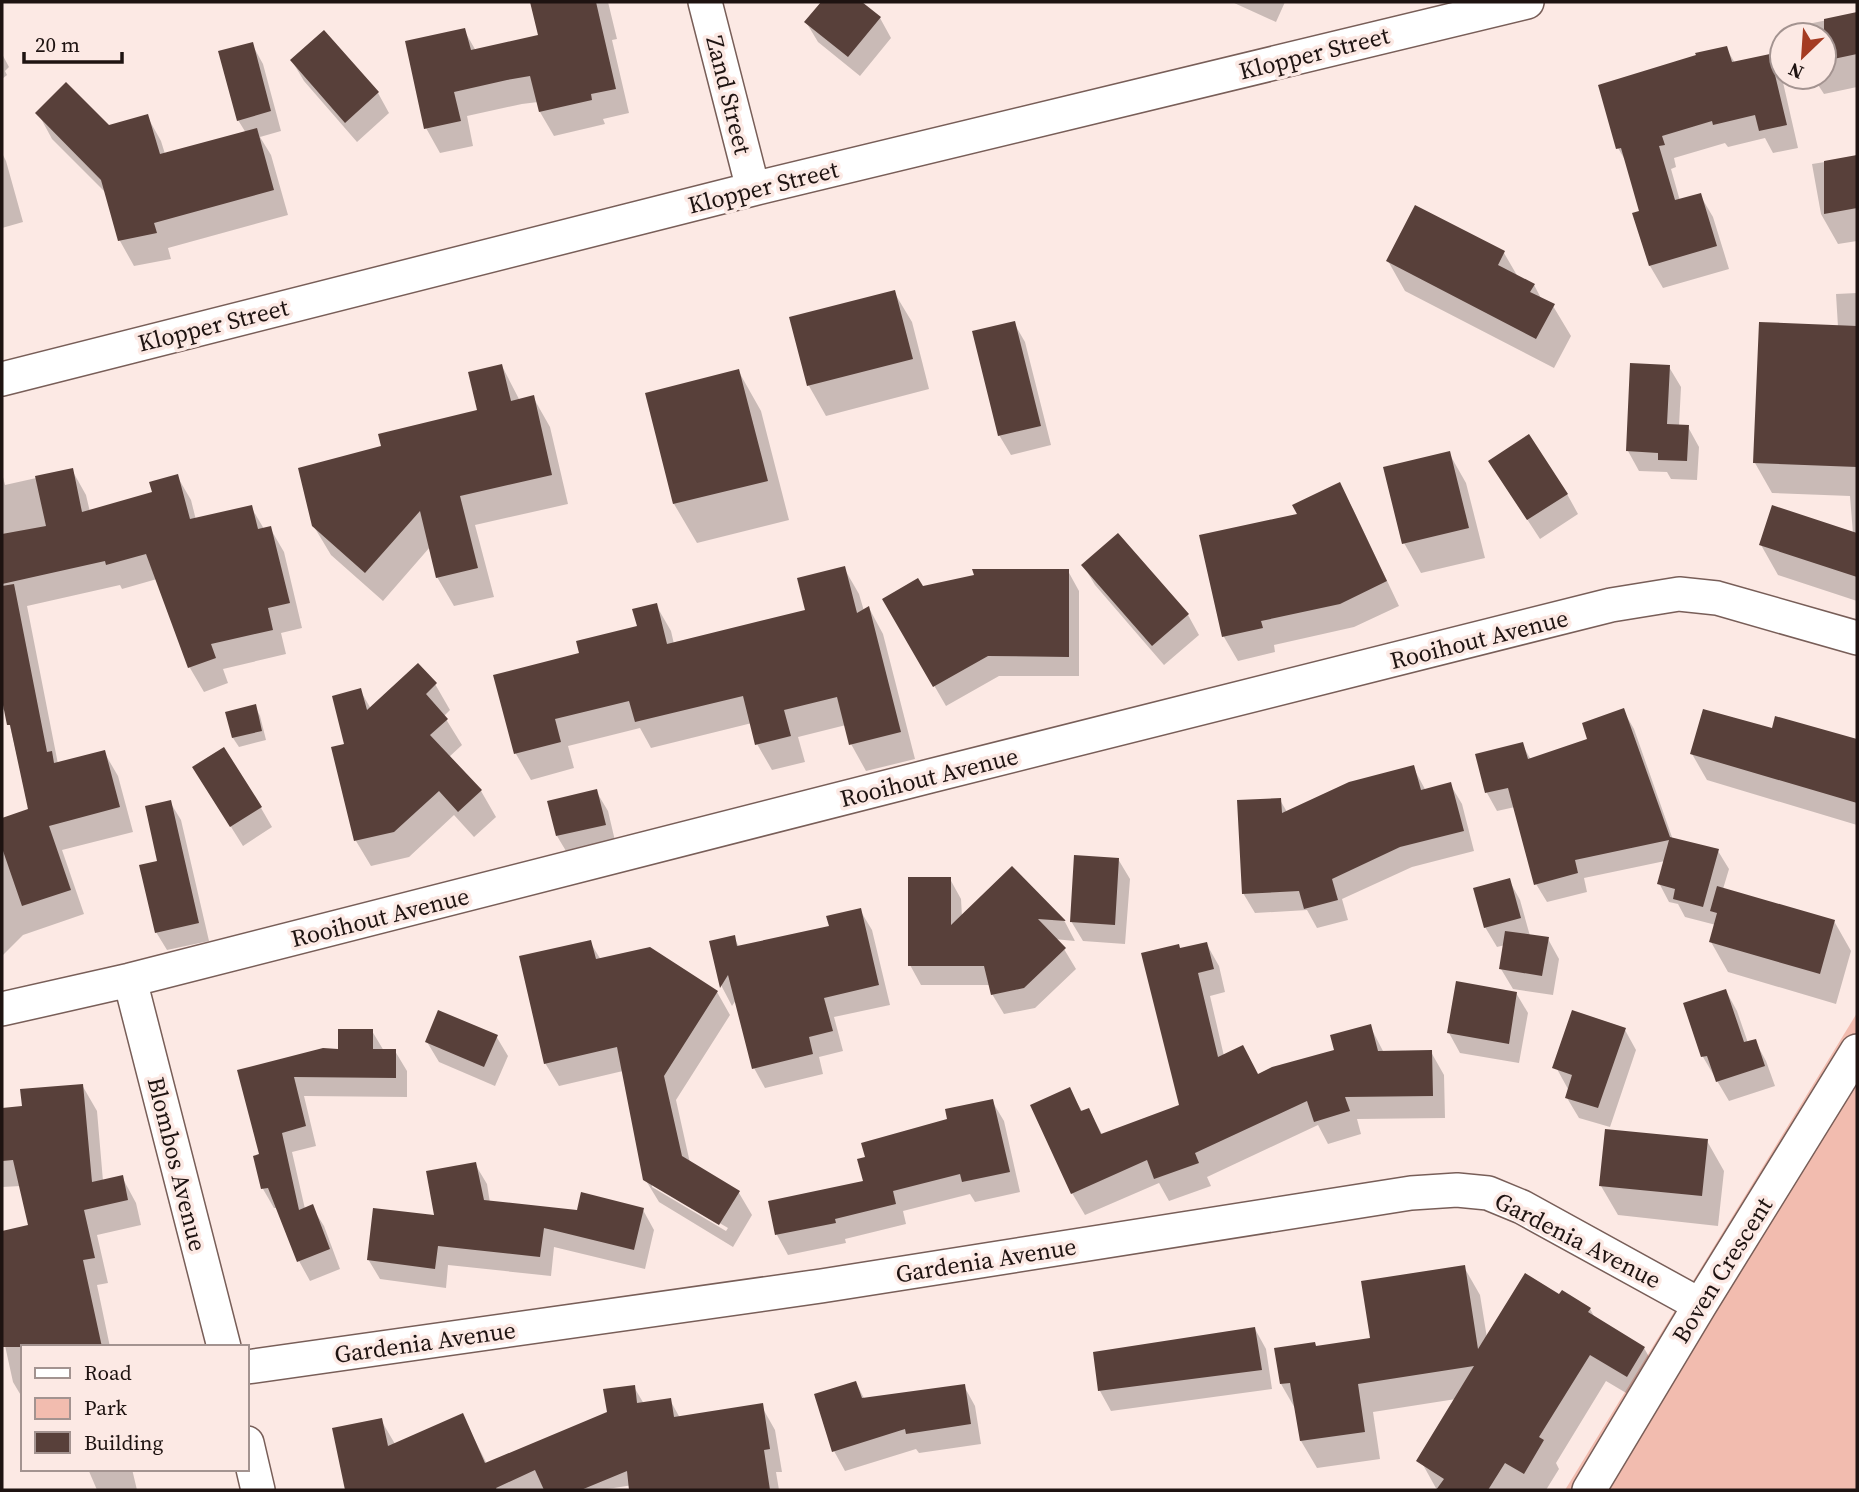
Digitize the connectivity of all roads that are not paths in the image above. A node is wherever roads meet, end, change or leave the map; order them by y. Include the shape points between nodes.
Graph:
1 (705, 2) edge
2 (1527, 2) edge
3 (753, 189) junction
4 (2, 379) edge
5 (1857, 638) edge
6 (130, 980) junction
7 (2, 1009) edge
8 (1857, 1051) edge
9 (1700, 1305) junction
10 (223, 1345) edge
11 (248, 1367) edge
12 (248, 1447) edge
13 (258, 1490) edge
14 (1589, 1490) edge

1 - 3 street, Zand Street
2 - 3 street, Klopper Street
3 - 4 street, Klopper Street
5 - 6 street, Rooihout Avenue via 1717,598 1679,594 1611,605
6 - 7 street, Rooihout Avenue
6 - 10 street, Blombos Avenue
8 - 9 street, Boven Crescent
9 - 11 street, Gardenia Avenue via 1522,1206 1488,1193 1457,1190 1397,1195 821,1286
9 - 14 street, Boven Crescent
12 - 13 street

